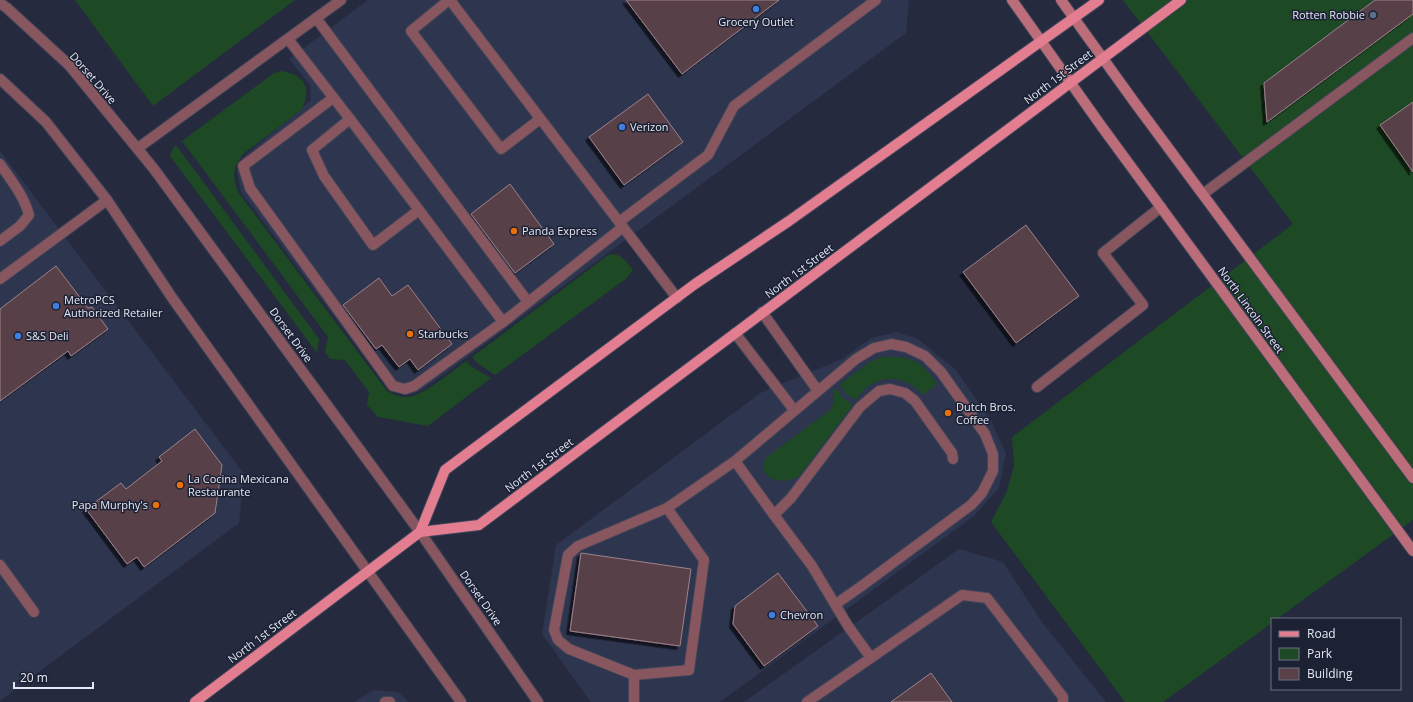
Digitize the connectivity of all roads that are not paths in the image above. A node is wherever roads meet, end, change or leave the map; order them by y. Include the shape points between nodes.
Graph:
1 (341, 0) edge
2 (450, 0) edge
3 (876, 0) edge
4 (1012, 0) edge
5 (1062, 0) edge
6 (1099, 0) edge
7 (1181, 0) edge
8 (0, 3) edge
9 (316, 18) junction
10 (1074, 18) junction
11 (1413, 38) edge
12 (288, 39) junction
13 (1042, 42) junction
14 (1103, 58) junction
15 (0, 79) edge
16 (1071, 82) junction
17 (333, 98) junction
18 (350, 119) junction
19 (540, 119) junction
20 (138, 148) junction
21 (0, 164) edge
22 (1203, 194) junction
23 (106, 200) junction
24 (1161, 207) junction
25 (419, 210) junction
26 (621, 225) junction
27 (0, 241) edge
28 (0, 279) edge
29 (677, 298) junction
30 (528, 302) junction
31 (762, 312) junction
32 (503, 322) junction
33 (735, 333) junction
34 (1036, 387) dead end
35 (818, 391) junction
36 (794, 410) junction
37 (953, 459) dead end
38 (735, 461) junction
39 (1413, 478) edge
40 (667, 508) junction
41 (774, 515) junction
42 (420, 532) junction
43 (1413, 551) edge
44 (0, 565) edge
45 (368, 572) junction
46 (836, 604) junction
47 (34, 612) dead end
48 (871, 658) junction
49 (634, 675) junction
50 (195, 702) edge
51 (385, 702) edge
52 (390, 702) edge
53 (461, 702) edge
54 (538, 702) edge
55 (634, 702) edge
56 (807, 702) edge
57 (1063, 702) edge

1 - 9 street
2 - 19 street
2 - 19 street via 412,31 500,148
3 - 26 street via 734,106 708,155
4 - 13 street, North Lincoln Street
5 - 10 street
6 - 10 main road
7 - 14 main road, North 1st Street
8 - 20 street, Dorset Drive via 69,65
9 - 12 street
9 - 30 street
10 - 13 main road
10 - 14 street
11 - 22 street
12 - 17 street
12 - 20 street
13 - 16 street, North Lincoln Street
13 - 29 main road
14 - 16 main road, North 1st Street
14 - 22 street
15 - 23 street via 46,122
16 - 24 street, North Lincoln Street
16 - 31 main road, North 1st Street
17 - 18 street
17 - 32 street via 243,166 250,188 393,386 405,389 414,386
18 - 25 street
18 - 25 street via 312,150 324,176 373,245
19 - 26 street
20 - 42 street, Dorset Drive
21 - 27 street via 16,186 29,215 20,226
22 - 39 street
23 - 28 street
23 - 45 street via 173,299
24 - 34 street via 1103,252 1143,305
24 - 43 street, North Lincoln Street
25 - 32 street
26 - 29 street
26 - 30 street
29 - 42 main road via 445,470
30 - 32 street
31 - 33 main road, North 1st Street
31 - 35 street
33 - 36 street
33 - 42 main road, North 1st Street via 479,525
35 - 36 street
35 - 46 street via 856,359 874,348 891,344 906,347 925,356 941,372 985,434 992,454 993,471 982,493 971,505
36 - 38 street
37 - 41 street via 952,453 915,401 890,389 879,391 860,407 791,498
38 - 40 street
38 - 41 street
40 - 49 street via 704,560 689,670
40 - 49 street via 578,546 568,555 565,570 554,630 558,640 569,649
41 - 46 street via 812,566
42 - 45 main road, North 1st Street
42 - 54 street, Dorset Drive
44 - 47 street
45 - 50 main road, North 1st Street
45 - 53 street
46 - 48 street
48 - 56 street
48 - 57 street via 962,595 987,598 1063,697
49 - 55 street
51 - 52 street

